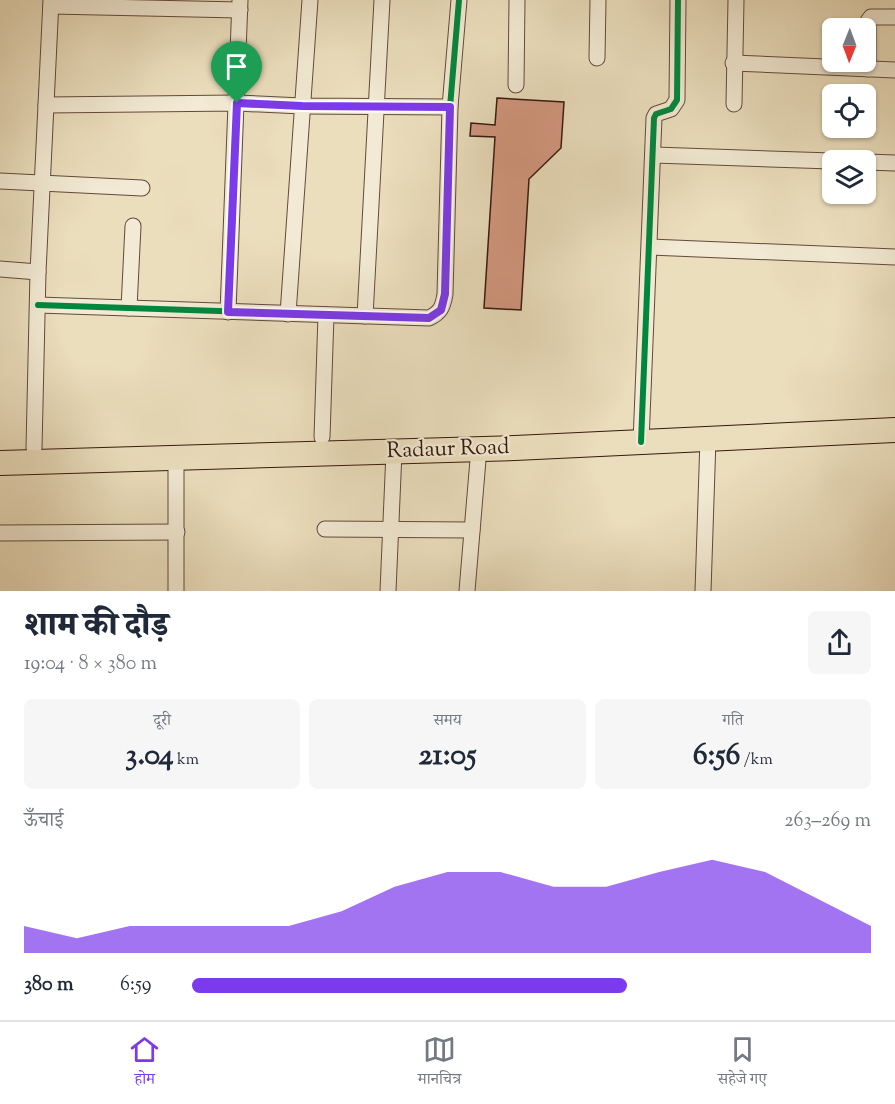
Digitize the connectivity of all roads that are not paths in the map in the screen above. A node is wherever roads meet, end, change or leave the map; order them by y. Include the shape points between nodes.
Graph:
1 (310, 0) edge
2 (382, 0) edge
3 (459, 0) edge
4 (517, 0) edge
5 (598, 0) edge
6 (678, 0) edge
7 (736, 0) edge
8 (51, 3) edge
9 (240, 5) edge
10 (895, 17) edge
11 (870, 18) edge
12 (597, 58) dead end
13 (733, 63) junction
14 (822, 67) edge
15 (876, 69) edge
16 (895, 70) edge
17 (516, 85) dead end
18 (237, 103) junction
19 (734, 104) dead end
20 (46, 105) junction
21 (302, 106) junction
22 (376, 106) junction
23 (450, 107) junction
24 (654, 155) junction
25 (822, 161) edge
26 (876, 162) edge
27 (895, 163) edge
28 (0, 181) edge
29 (42, 182) junction
30 (142, 188) dead end
31 (133, 226) dead end
32 (650, 247) junction
33 (895, 257) edge
34 (0, 269) edge
35 (38, 272) junction
36 (38, 305) junction
37 (129, 308) junction
38 (228, 312) junction
39 (288, 314) junction
40 (326, 315) junction
41 (365, 316) junction
42 (895, 418) edge
43 (895, 430) edge
44 (641, 435) junction
45 (322, 437) junction
46 (708, 439) junction
47 (34, 448) junction
48 (479, 448) junction
49 (0, 449) edge
50 (394, 452) junction
51 (176, 459) junction
52 (0, 463) edge
53 (390, 528) junction
54 (325, 529) dead end
55 (472, 530) junction
56 (177, 532) junction
57 (0, 533) edge
58 (176, 591) edge
59 (388, 591) edge
60 (467, 591) edge
61 (703, 591) edge

1 - 21 street
2 - 22 street
3 - 23 street
4 - 17 street
5 - 12 street
6 - 24 street via 677,100 671,109 656,114
7 - 13 street
8 - 9 street
8 - 20 street
9 - 18 street
10 - 11 street
13 - 14 street
13 - 19 street
15 - 16 street
18 - 20 street
18 - 21 street
18 - 38 street
20 - 29 street
21 - 22 street
21 - 39 street
22 - 23 street
22 - 41 street
23 - 41 street via 445,294 441,310 429,318
24 - 25 street
24 - 32 street
26 - 27 street
28 - 29 street
29 - 30 street
29 - 35 street
31 - 37 street
32 - 33 street
32 - 44 street
34 - 35 street
35 - 36 street
36 - 37 street
36 - 47 street
37 - 38 street
38 - 39 street
39 - 40 street
40 - 41 street
40 - 45 street
42 - 44 main road, Radaur Road
43 - 46 main road, Radaur Road
44 - 45 main road, Radaur Road
44 - 46 main road, Radaur Road
44 - 48 main road, Radaur Road
45 - 47 main road, Radaur Road
46 - 61 street
47 - 49 main road, Radaur Road
48 - 50 main road, Radaur Road
48 - 55 street
50 - 51 main road, Radaur Road
50 - 53 street
51 - 52 main road, Radaur Road
51 - 56 street
53 - 54 street
53 - 55 street
53 - 59 street
55 - 60 street
56 - 57 street
56 - 58 street

